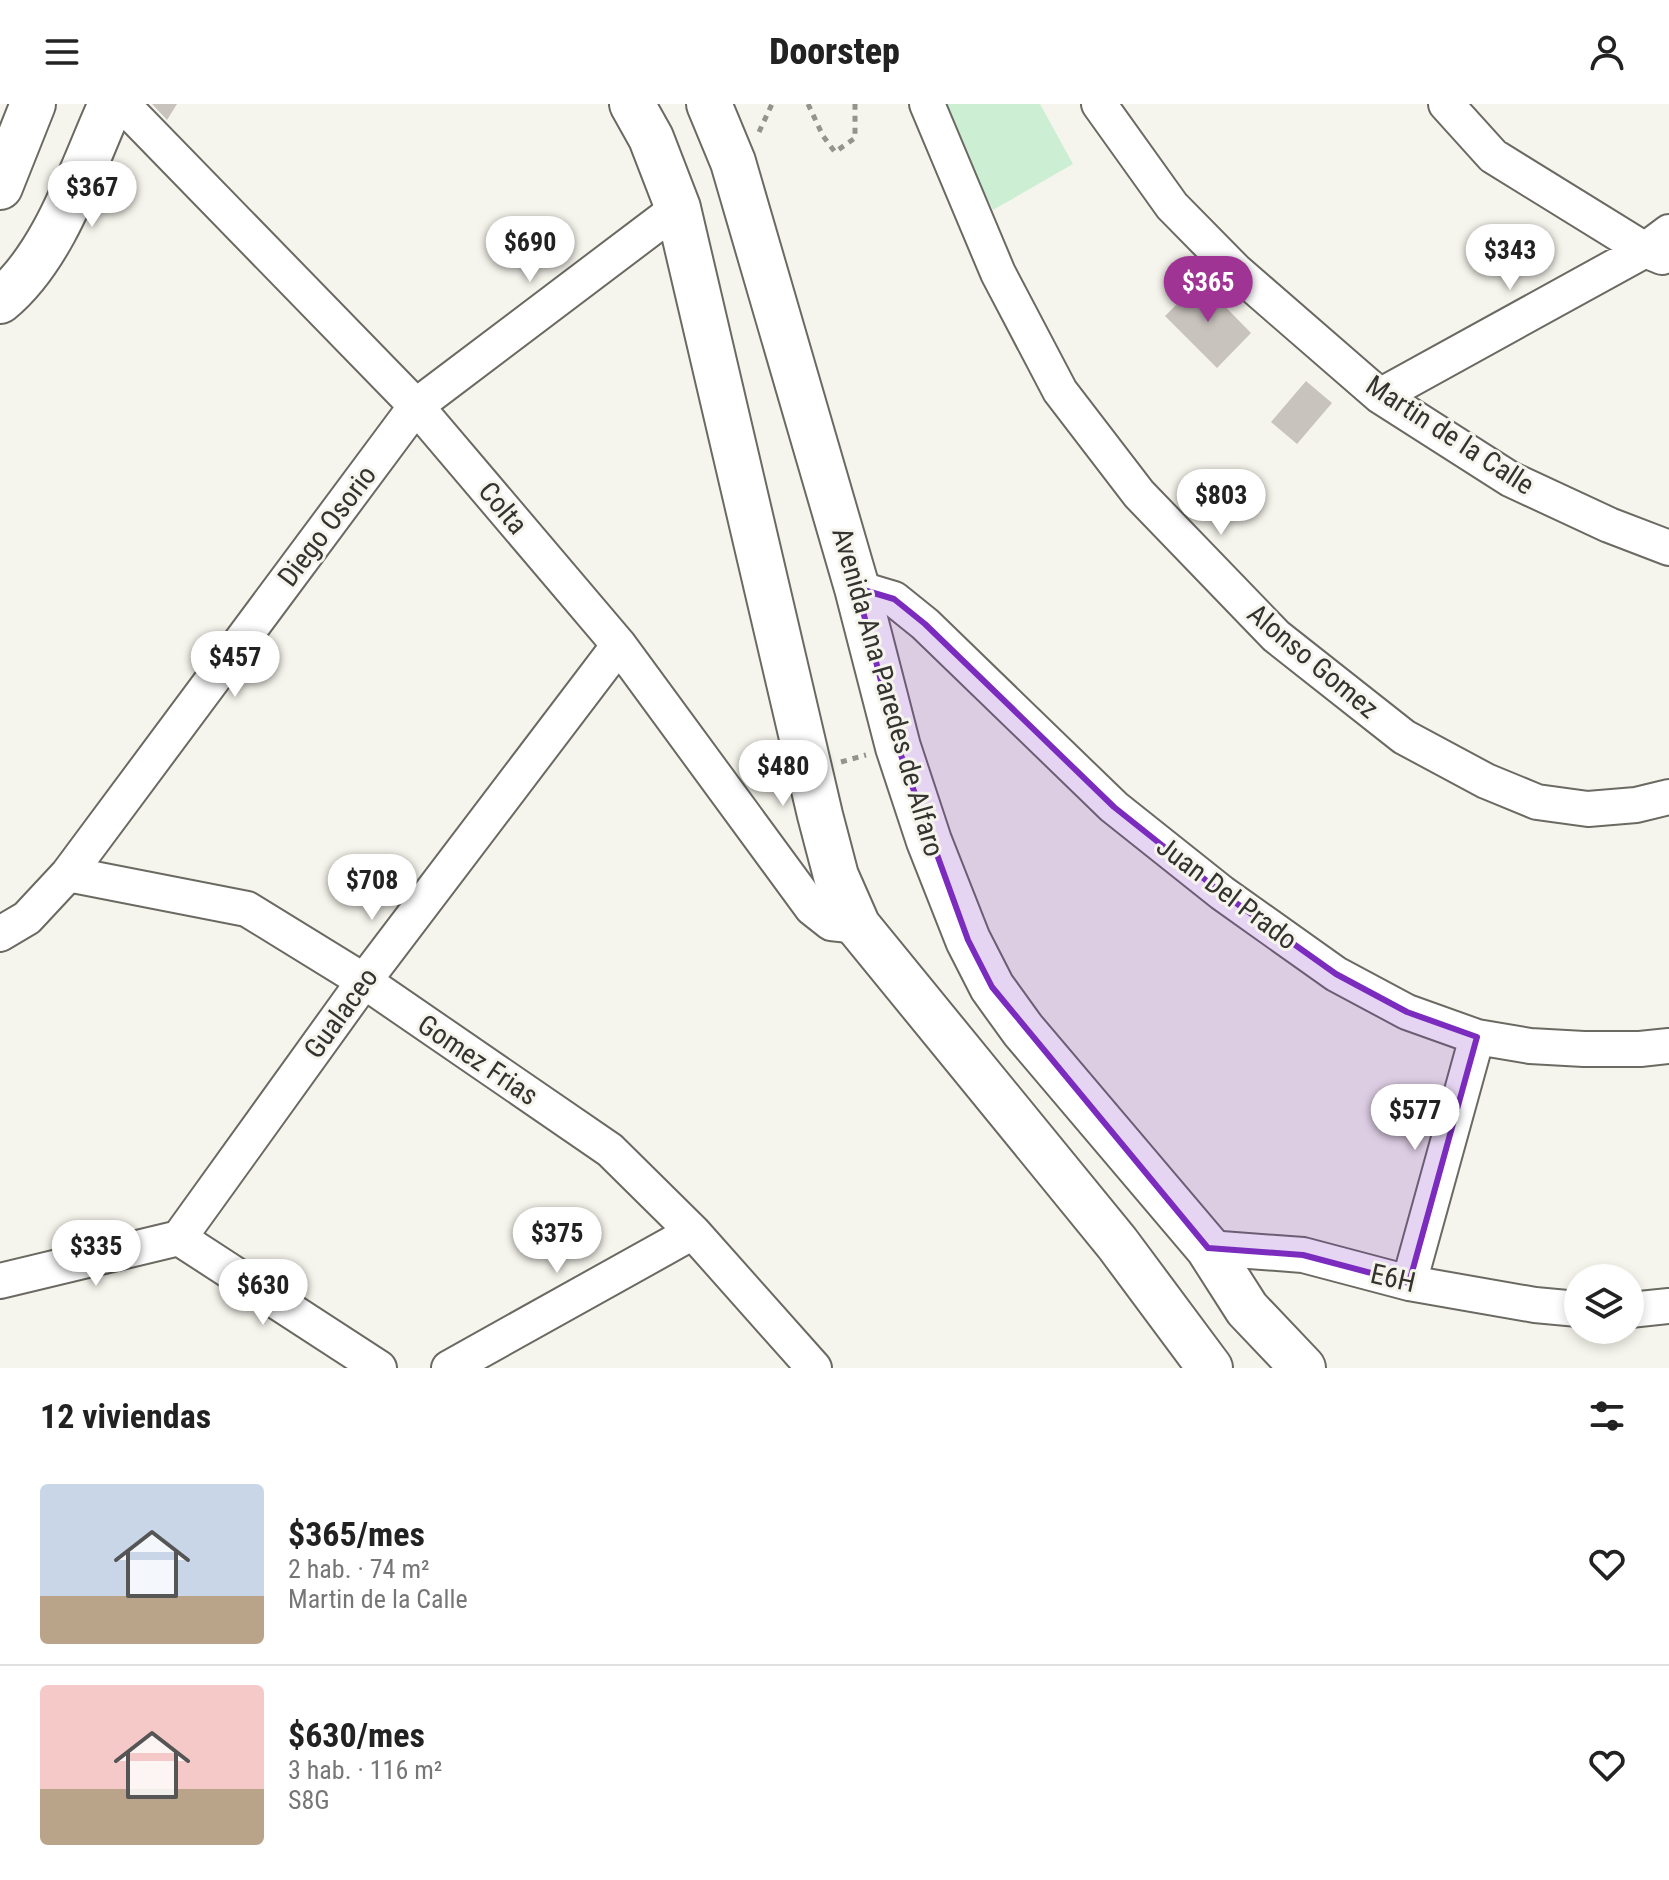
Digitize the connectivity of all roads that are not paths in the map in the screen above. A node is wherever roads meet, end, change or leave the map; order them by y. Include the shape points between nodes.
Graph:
1 (33, 104) edge
2 (111, 104) edge
3 (122, 104) edge
4 (632, 104) edge
5 (709, 104) edge
6 (927, 104) edge
7 (1099, 104) edge
8 (1446, 104) edge
9 (0, 187) edge
10 (678, 208) junction
11 (1661, 247) edge
12 (0, 301) edge
13 (1380, 396) junction
14 (416, 406) junction
15 (1669, 548) edge
16 (857, 588) junction
17 (619, 645) junction
18 (1669, 797) edge
19 (68, 874) junction
20 (858, 926) junction
21 (0, 934) edge
22 (364, 981) junction
23 (1477, 1037) junction
24 (1669, 1046) edge
25 (693, 1232) junction
26 (179, 1238) junction
27 (1208, 1248) junction
28 (0, 1281) edge
29 (1409, 1283) junction
30 (1669, 1306) edge
31 (1564, 1308) edge
32 (1644, 1309) edge
33 (379, 1368) edge
34 (449, 1368) edge
35 (814, 1368) edge
36 (1210, 1368) edge
37 (1303, 1368) edge

1 - 9 main road
2 - 12 main road via 49,241 29,274
3 - 14 street, Colta
4 - 10 main road
5 - 16 main road, Avenida Ana Paredes de Alfaro via 733,162
6 - 18 street, Alonso Gomez via 998,273 1060,391 1139,494 1276,636 1404,737 1537,802 1588,809
7 - 13 street, Martin de la Calle via 1172,206 1235,270
8 - 11 street via 1493,156
10 - 14 street, Diego Osorio
10 - 20 main road via 809,770 836,876
11 - 13 street
13 - 15 street, Martin de la Calle via 1510,479
14 - 17 street, Colta
14 - 19 street, Diego Osorio
16 - 23 street, Juan Del Prado via 894,599 925,624 1114,807 1222,893 1336,974 1407,1012
16 - 27 main road, Avenida Ana Paredes de Alfaro via 898,747 934,855 992,987
17 - 20 street, Colta via 812,908 831,923
17 - 22 street, Gualaceo
19 - 21 street, Diego Osorio via 27,918
19 - 22 street, Gomez Frias via 247,909
20 - 36 main road via 1117,1243
22 - 25 street, Gomez Frias via 610,1150
22 - 26 street, Gualaceo
23 - 24 street, Juan Del Prado via 1570,1048
23 - 29 street
25 - 34 street
25 - 35 street, Gomez Frias
26 - 28 street
26 - 33 street
27 - 29 street, E6H via 1303,1255
27 - 37 main road, Avenida Ana Paredes de Alfaro via 1247,1309
29 - 31 street, E6H
30 - 32 street

